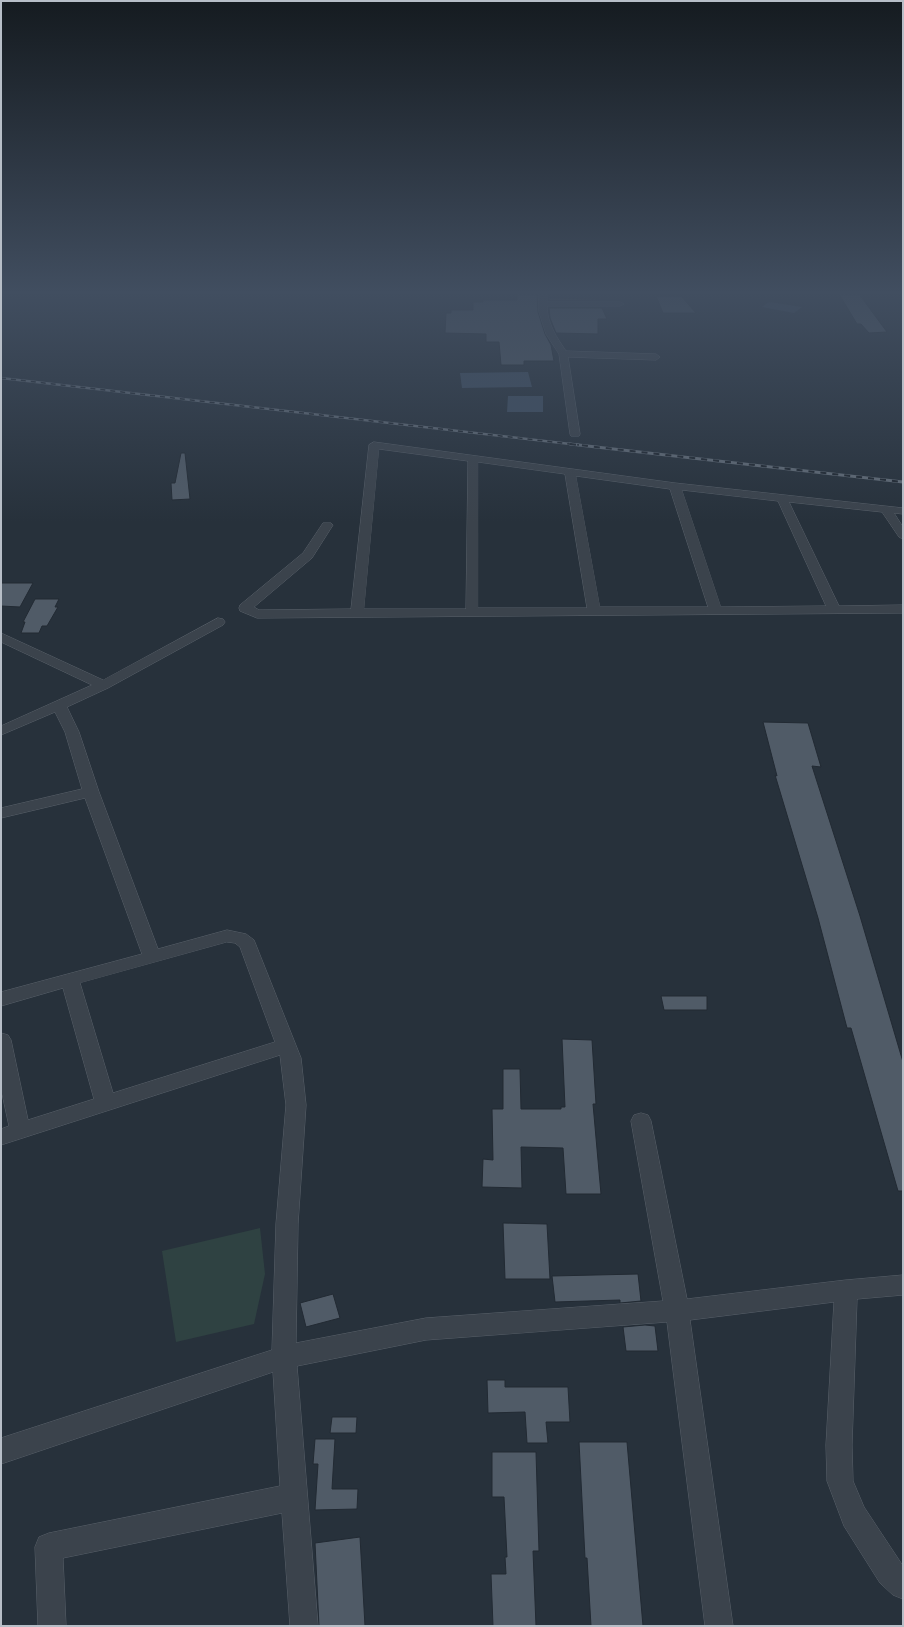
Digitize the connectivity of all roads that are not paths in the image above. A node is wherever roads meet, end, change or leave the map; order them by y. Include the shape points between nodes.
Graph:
1 (565, 370) edge
2 (574, 434) dead end
3 (473, 458) junction
4 (570, 472) junction
5 (675, 486) junction
6 (782, 498) junction
7 (886, 510) junction
8 (903, 511) edge
9 (327, 525) dead end
10 (903, 536) edge
11 (903, 609) edge
12 (716, 610) junction
13 (834, 610) junction
14 (594, 611) junction
15 (472, 612) junction
16 (356, 613) junction
17 (218, 622) dead end
18 (1, 637) edge
19 (103, 685) junction
20 (59, 706) junction
21 (1, 732) edge
22 (91, 792) junction
23 (1, 813) edge
24 (152, 957) junction
25 (70, 980) junction
26 (1, 999) edge
27 (1, 1040) edge
28 (286, 1046) junction
29 (106, 1104) junction
30 (641, 1120) dead end
31 (20, 1131) junction
32 (1, 1137) edge
33 (903, 1285) edge
34 (846, 1290) junction
35 (676, 1311) junction
36 (284, 1357) junction
37 (1, 1451) edge
38 (294, 1497) junction
39 (903, 1585) edge
40 (52, 1626) edge
41 (304, 1626) edge
42 (719, 1626) edge

1 - 2 street
3 - 4 street
3 - 15 street
3 - 16 street via 374,445
4 - 5 street
4 - 14 street
5 - 6 street
5 - 12 street
6 - 7 street
6 - 13 street
7 - 8 street
7 - 10 street
9 - 16 street via 308,555 245,608 257,614
11 - 13 street
12 - 13 street
12 - 14 street
14 - 15 street
15 - 16 street
17 - 19 street
18 - 19 street
19 - 20 street
20 - 21 street
20 - 22 street via 72,732
22 - 23 street
22 - 24 street
24 - 25 street
24 - 28 street via 227,936 240,938 248,944
25 - 26 street
25 - 29 street
27 - 31 street
28 - 29 street
28 - 36 street via 291,1058 296,1105 287,1224
29 - 31 street
30 - 35 street
31 - 32 street
33 - 34 street
34 - 35 street
34 - 39 street via 839,1445 840,1481 854,1516 890,1574
35 - 36 street via 426,1329
35 - 42 street
36 - 37 street
36 - 38 street
38 - 40 street via 49,1547
38 - 41 street

